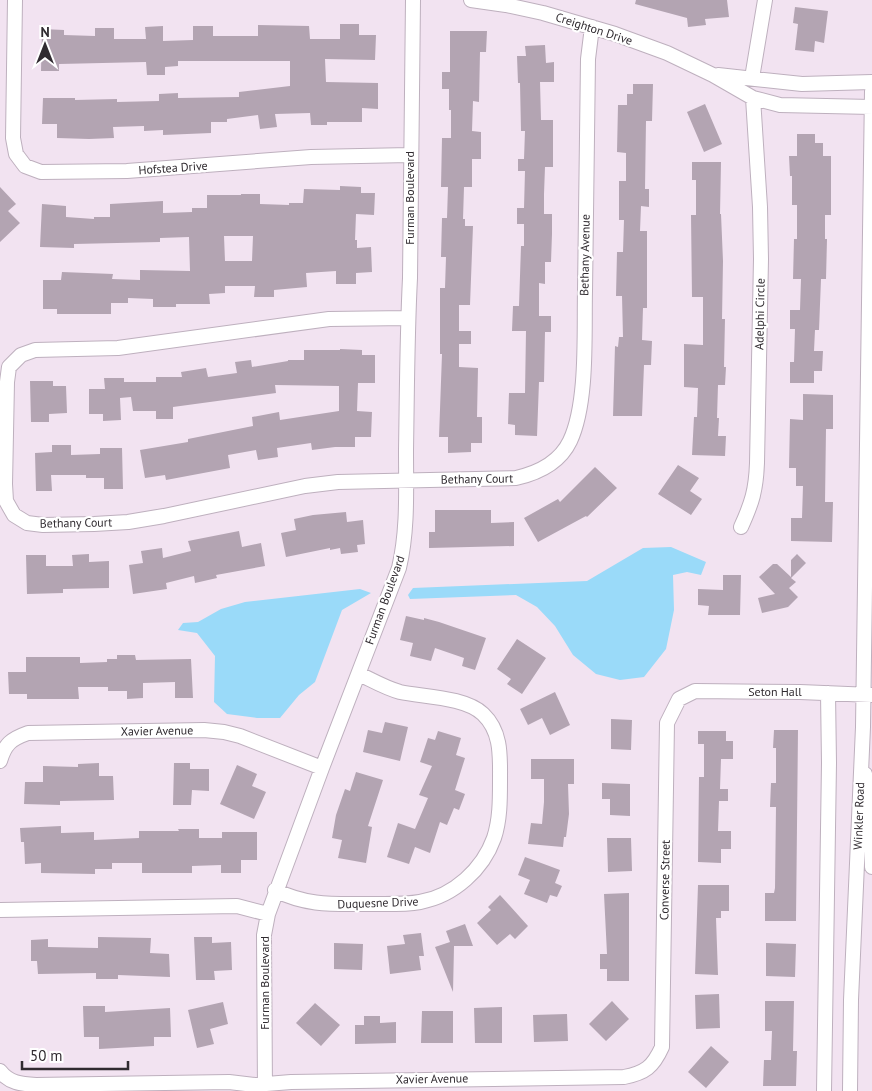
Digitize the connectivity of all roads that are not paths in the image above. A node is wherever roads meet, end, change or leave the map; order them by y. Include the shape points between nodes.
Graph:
1 (15, 0) edge
2 (413, 0) edge
3 (471, 0) edge
4 (765, 0) edge
5 (592, 27) junction
6 (713, 74) junction
7 (752, 78) junction
8 (872, 82) edge
9 (872, 91) edge
10 (753, 98) junction
11 (872, 107) edge
12 (410, 156) junction
13 (408, 318) junction
14 (541, 470) joint
15 (406, 480) junction
16 (741, 527) dead end
17 (358, 674) junction
18 (828, 693) junction
19 (868, 694) edge
20 (679, 699) joint
21 (0, 762) edge
22 (861, 762) junction
23 (322, 768) junction
24 (872, 867) edge
25 (275, 890) junction
26 (0, 910) edge
27 (268, 914) junction
28 (655, 1061) joint
29 (0, 1071) edge
30 (265, 1087) edge
31 (824, 1091) edge
32 (850, 1091) edge

1 - 12 street, Hofstea Drive via 13,138 16,154 25,166 41,172 126,171 311,157
2 - 12 street, Furman Boulevard
3 - 5 street, Creighton Drive via 543,13
4 - 7 street
5 - 6 street, Creighton Drive
5 - 14 street, Bethany Avenue via 588,59 584,342 580,401 576,427 569,443 560,456
6 - 7 street, Creighton Drive
6 - 10 street, Creighton Drive
7 - 8 street, Creighton Drive via 802,84
9 - 11 street, Winkler Road
10 - 11 street, Creighton Drive via 780,105
10 - 16 street, Adelphi Circle via 761,259 757,463 752,504
11 - 19 street, Winkler Road
12 - 13 street, Furman Boulevard
13 - 15 street, Furman Boulevard
13 - 15 street, Bethany Court via 329,319 128,347 35,350 21,355 10,367 6,382 6,501 14,515 27,523 128,522 305,486
14 - 15 street, Bethany Court via 516,478
15 - 17 street, Furman Boulevard via 404,547 399,568
17 - 23 street, Furman Boulevard
17 - 25 street, Duquesne Drive via 399,692 467,705 482,713 493,725 500,756 498,821 494,837 488,852 468,878 439,896 422,902 324,904 291,898
18 - 19 street, Seton Hall
18 - 20 street, Seton Hall via 695,692
18 - 31 street
19 - 22 street, Winkler Road
20 - 28 street, Converse Street via 667,724 663,1032 662,1047
21 - 23 street, Xavier Avenue via 3,750 14,738 28,733 204,730 240,736
22 - 24 street via 870,795
22 - 32 street, Winkler Road
23 - 25 street, Furman Boulevard
25 - 27 street, Furman Boulevard
26 - 27 street via 237,906
27 - 30 street, Furman Boulevard via 264,935
28 - 30 street, Xavier Avenue via 640,1074 624,1077 291,1082
29 - 30 street, Xavier Avenue via 6,1078 28,1085 229,1082

